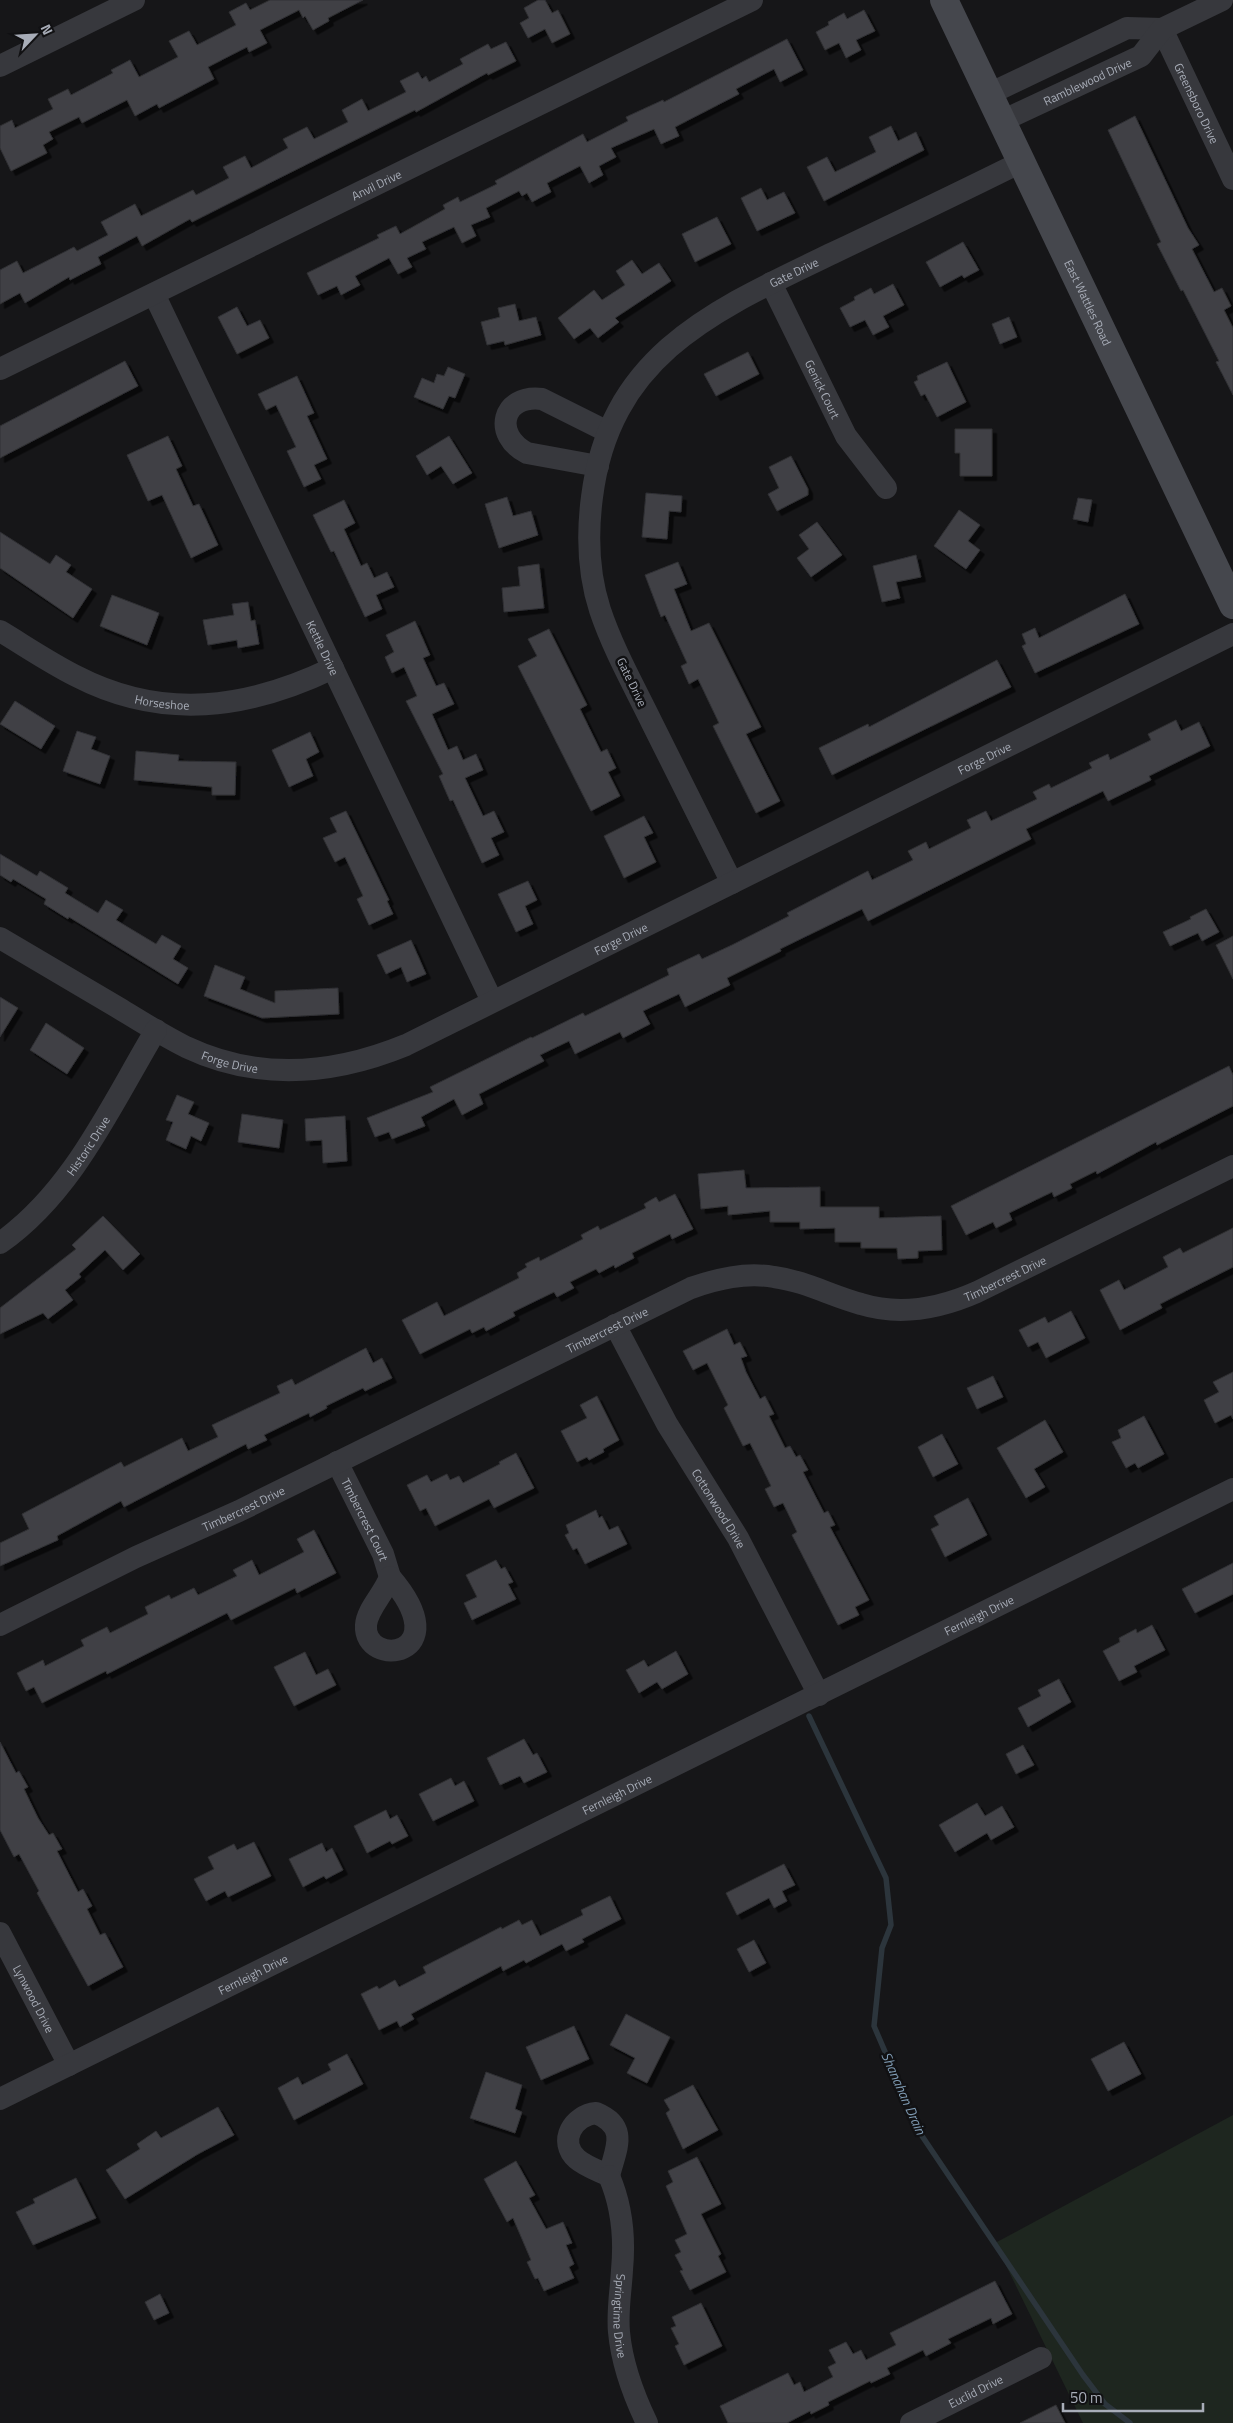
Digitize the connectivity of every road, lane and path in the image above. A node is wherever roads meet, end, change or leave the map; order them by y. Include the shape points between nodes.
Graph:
1 (134, 0) edge
2 (752, 0) edge
3 (944, 0) edge
4 (1222, 0) edge
5 (1162, 29) junction
6 (0, 66) edge
7 (989, 94) junction
8 (1002, 121) junction
9 (1021, 162) junction
10 (1233, 179) edge
11 (771, 283) junction
12 (154, 294) junction
13 (0, 369) edge
14 (608, 432) junction
15 (598, 466) junction
16 (886, 488) dead end
17 (1233, 605) edge
18 (0, 632) edge
19 (1233, 634) edge
20 (333, 668) junction
21 (732, 883) junction
22 (0, 938) edge
23 (492, 1001) junction
24 (156, 1030) junction
25 (1233, 1166) edge
26 (0, 1243) edge
27 (615, 1325) junction
28 (337, 1462) junction
29 (1233, 1489) edge
30 (390, 1577) dead end
31 (0, 1625) edge
32 (819, 1695) junction
33 (0, 1933) edge
34 (69, 2064) junction
35 (0, 2099) edge
36 (609, 2176) dead end
37 (1041, 2358) dead end
38 (647, 2423) edge
39 (911, 2423) edge

1 - 6 street
2 - 12 street, Anvil Drive
3 - 7 main road, East Wattles Road
4 - 5 street, Ramblewood Drive
5 - 7 street, Ramblewood Drive via 1127,28
5 - 8 street, Ramblewood Drive via 1141,56
5 - 10 street, Greensboro Drive
7 - 8 main road, East Wattles Road
8 - 9 main road, East Wattles Road
9 - 11 street, Gate Drive
9 - 17 main road, East Wattles Road
11 - 14 street, Gate Drive via 702,321 663,352 631,389
11 - 16 street, Genick Court via 846,436
12 - 13 street, Anvil Drive
12 - 20 street, Kettle Drive
14 - 15 street, Gate Drive
14 - 15 street via 542,399 521,400 506,417 505,427 512,443 527,453
15 - 21 street, Gate Drive via 589,519 589,546 591,572 600,609 621,660
18 - 20 street, Horseshoe via 99,686 138,698 179,704 228,703 256,698 282,691
19 - 21 street, Forge Drive
20 - 23 street, Kettle Drive
21 - 23 street, Forge Drive
22 - 24 street, Forge Drive
23 - 24 street, Forge Drive via 383,1054 333,1068 312,1070 268,1069 238,1064 186,1047
24 - 26 street, Historic Drive via 65,1180 32,1218
25 - 27 street, Timbercrest Drive via 977,1292 934,1307 910,1310 863,1305 795,1281 749,1276 726,1278 691,1288
27 - 28 street, Timbercrest Drive
27 - 32 street, Cottonwood Drive via 672,1432 738,1538
28 - 30 street, Timbercrest Court via 384,1554
28 - 31 street, Timbercrest Drive
29 - 32 street, Fernleigh Drive
32 - 34 street, Fernleigh Drive
33 - 34 street, Lynwood Drive
34 - 35 street, Fernleigh Drive
36 - 38 street, Springtime Drive via 622,2219 624,2248 619,2330 622,2356 633,2394
37 - 39 street, Euclid Drive

